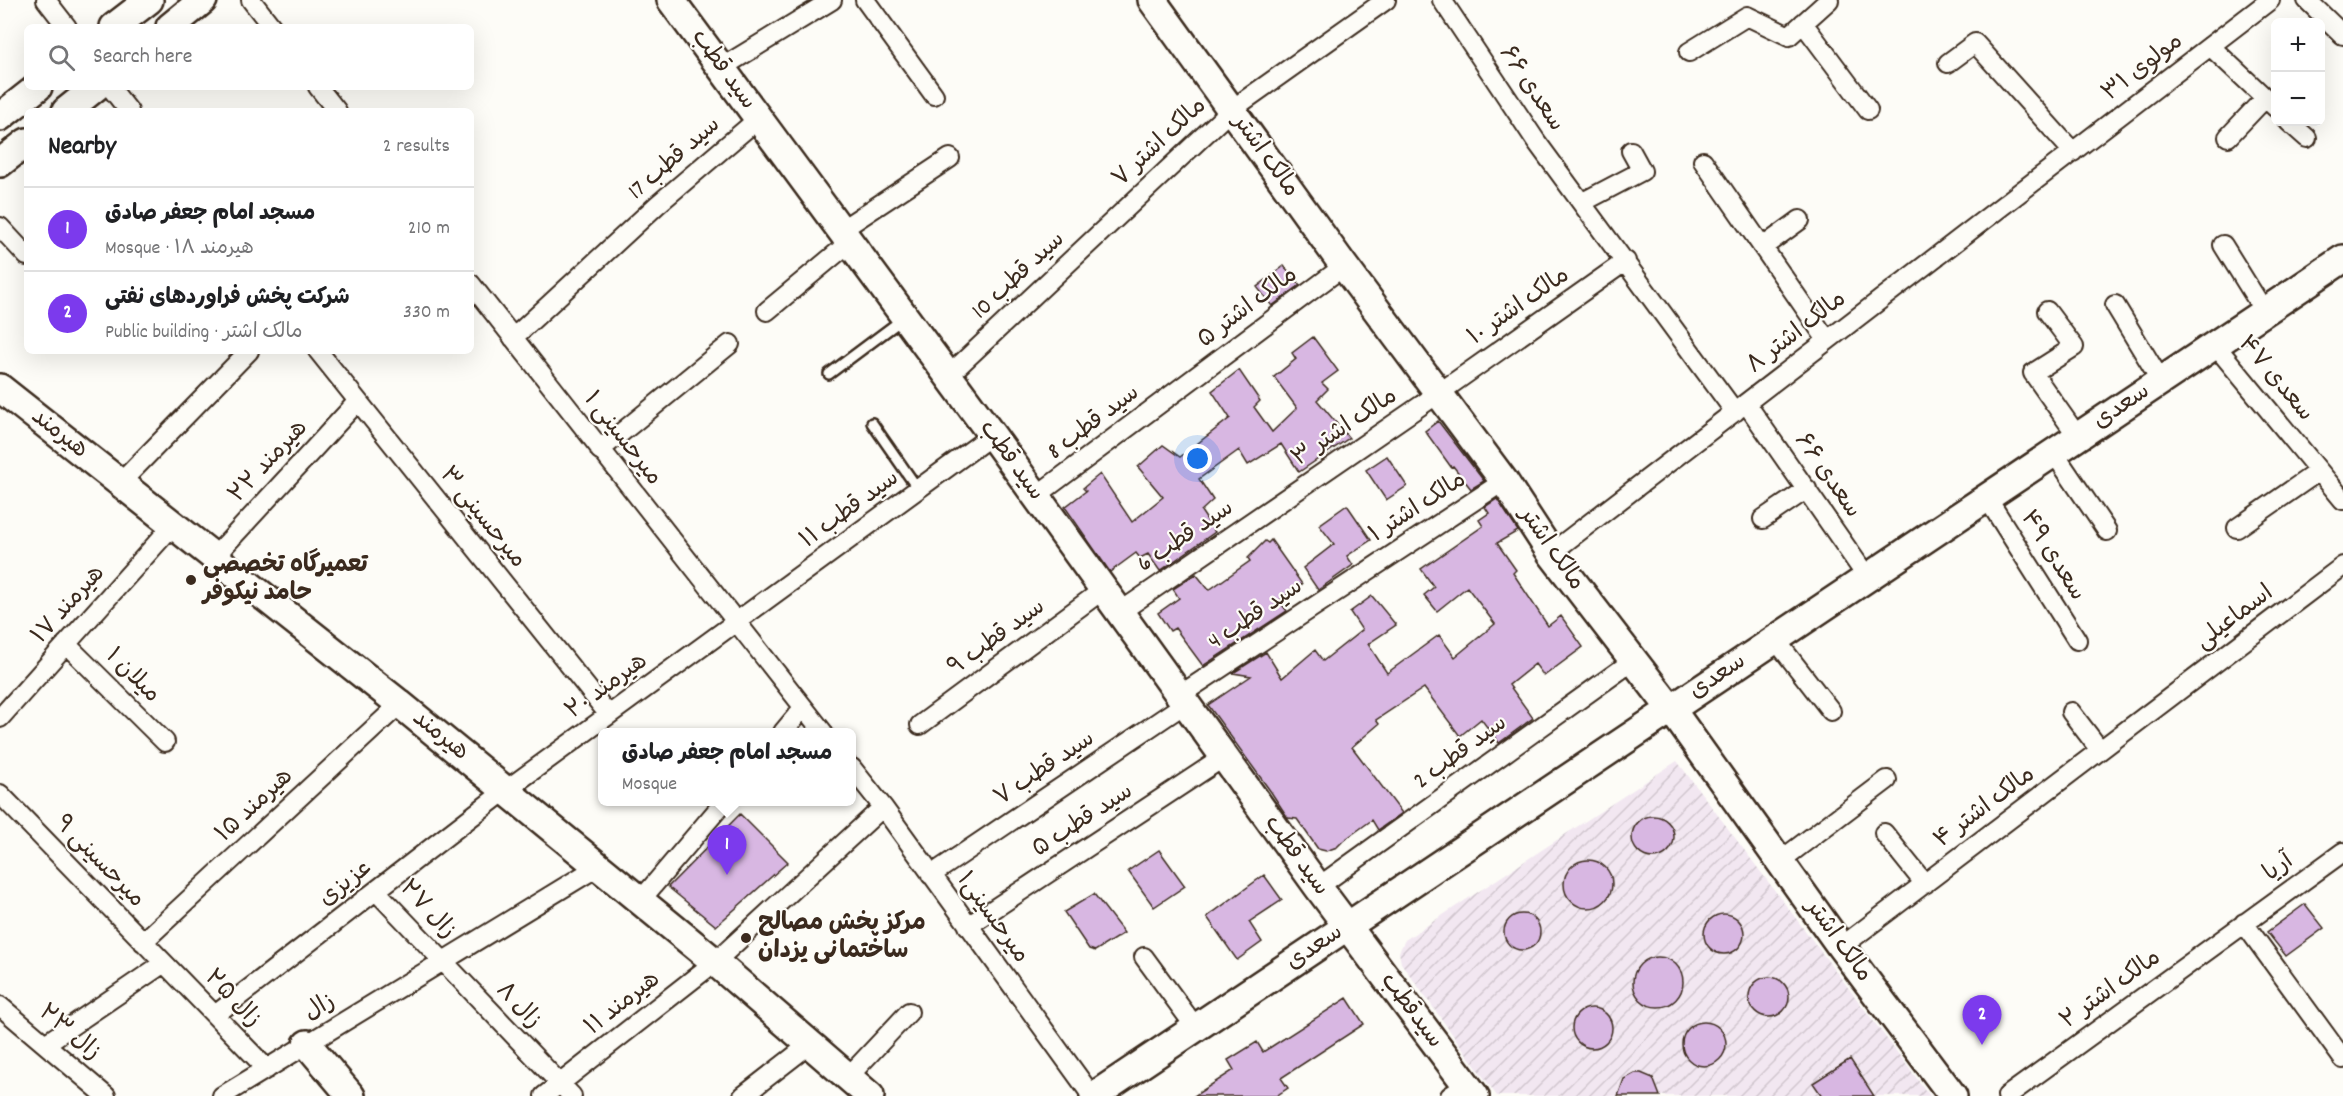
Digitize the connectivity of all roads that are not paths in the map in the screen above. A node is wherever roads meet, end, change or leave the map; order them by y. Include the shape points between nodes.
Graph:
1 (46, 0) edge
2 (149, 0) edge
3 (203, 0) edge
4 (251, 0) edge
5 (671, 0) edge
6 (831, 0) edge
7 (865, 0) edge
8 (1152, 0) edge
9 (1386, 0) edge
10 (1442, 0) edge
11 (1829, 0) edge
12 (2270, 0) edge
13 (2307, 0) edge
14 (1803, 22) junction
15 (66, 24) edge
16 (118, 24) edge
17 (174, 24) edge
18 (270, 24) edge
19 (2343, 35) edge
20 (2210, 46) junction
21 (1689, 52) dead end
22 (1948, 63) dead end
23 (721, 68) junction
24 (34, 90) edge
25 (92, 90) edge
26 (112, 90) edge
27 (320, 90) edge
28 (934, 95) dead end
29 (2270, 103) edge
30 (70, 108) edge
31 (127, 108) edge
32 (335, 108) edge
33 (1231, 110) junction
34 (1868, 111) dead end
35 (0, 117) edge
36 (759, 118) junction
37 (2294, 126) edge
38 (2228, 136) dead end
39 (2307, 138) dead end
40 (24, 144) edge
41 (1631, 151) dead end
42 (2073, 152) junction
43 (950, 158) dead end
44 (1702, 161) dead end
45 (0, 163) edge
46 (1583, 202) junction
47 (1122, 212) joint
48 (1800, 220) dead end
49 (0, 227) edge
50 (845, 236) junction
51 (2223, 244) dead end
52 (1763, 247) junction
53 (24, 253) edge
54 (2343, 259) edge
55 (1626, 261) junction
56 (1344, 266) junction
57 (474, 288) edge
58 (2115, 305) dead end
59 (767, 311) dead end
60 (2047, 311) dead end
61 (2264, 311) junction
62 (906, 317) junction
63 (513, 338) junction
64 (1827, 340) junction
65 (730, 344) dead end
66 (2215, 345) junction
67 (246, 354) edge
68 (320, 354) edge
69 (829, 374) dead end
70 (949, 375) junction
71 (2161, 381) junction
72 (0, 388) edge
73 (1180, 388) joint
74 (1439, 393) junction
75 (358, 401) junction
76 (1740, 407) junction
77 (872, 423) dead end
78 (992, 435) junction
79 (2078, 437) junction
80 (600, 450) junction
81 (2054, 453) junction
82 (2319, 471) junction
83 (1504, 481) junction
84 (121, 482) junction
85 (918, 489) junction
86 (1807, 489) junction
87 (1036, 495) junction
88 (1987, 498) junction
89 (2343, 500) edge
90 (1279, 502) joint
91 (1763, 519) dead end
92 (174, 524) junction
93 (2237, 528) dead end
94 (2107, 531) dead end
95 (1551, 553) junction
96 (215, 556) junction
97 (2343, 567) edge
98 (1359, 575) joint
99 (1867, 577) junction
100 (1104, 589) junction
101 (1120, 612) junction
102 (736, 623) junction
103 (1775, 639) junction
104 (2077, 640) dead end
105 (66, 645) junction
106 (1634, 660) junction
107 (1183, 699) junction
108 (400, 704) junction
109 (803, 708) junction
110 (2157, 708) joint
111 (1671, 709) junction
112 (1831, 711) dead end
113 (2071, 712) dead end
114 (609, 715) junction
115 (0, 718) edge
116 (920, 725) dead end
117 (786, 728) edge
118 (820, 728) edge
119 (165, 742) dead end
120 (2100, 750) junction
121 (1224, 757) junction
122 (856, 773) edge
123 (1887, 780) dead end
124 (506, 790) junction
125 (0, 794) edge
126 (720, 806) edge
127 (883, 807) junction
128 (1884, 833) dead end
129 (2343, 852) edge
130 (1780, 861) junction
131 (599, 866) junction
132 (931, 876) junction
133 (1924, 884) junction
134 (1318, 886) junction
135 (376, 891) junction
136 (640, 901) junction
137 (2244, 923) junction
138 (968, 926) junction
139 (1347, 926) junction
140 (143, 942) junction
141 (1841, 947) junction
142 (1144, 957) dead end
143 (442, 962) junction
144 (715, 962) junction
145 (164, 963) junction
146 (0, 1006) edge
147 (909, 1012) dead end
148 (215, 1015) junction
149 (1196, 1028) junction
150 (45, 1044) junction
151 (306, 1044) junction
152 (810, 1044) junction
153 (2343, 1059) edge
154 (267, 1069) junction
155 (848, 1077) junction
156 (566, 1090) edge
157 (1464, 1092) edge
158 (106, 1096) edge
159 (222, 1096) edge
160 (351, 1096) edge
161 (544, 1096) edge
162 (743, 1096) edge
163 (870, 1096) edge
164 (1093, 1096) edge
165 (1953, 1096) edge
166 (2007, 1096) edge

1 - 15 street
2 - 16 main road
3 - 17 main road
4 - 18 street
5 - 23 main road, سید قطب
6 - 23 street
7 - 28 street
8 - 33 main road, مالک اشتر
9 - 33 street, مالک اشتر ۷
10 - 46 street, سعدی ۶۶ via 1536,141
11 - 14 street
12 - 20 street, مولوی ۳۱
13 - 19 street
14 - 21 street via 1789,36 1747,16
14 - 34 street
20 - 29 street
20 - 42 street, مولوی ۳۱
22 - 42 street via 1975,43
23 - 36 main road, سید قطب
24 - 35 main road
25 - 30 main road
26 - 31 street
27 - 32 street
29 - 38 street
33 - 47 street, مالک اشتر ۷
33 - 56 main road, مالک اشتر
36 - 50 main road, سید قطب
36 - 63 street, سید قطب 17
37 - 39 street
40 - 45 main road
41 - 46 street via 1642,171
42 - 64 street, مالک اشتر ۸
43 - 50 street
44 - 52 street
46 - 55 street, سعدی ۶۶
47 - 70 street, سید قطب 10
48 - 52 street
49 - 53 street
50 - 59 street
50 - 62 main road, سید قطب
51 - 61 street
52 - 64 street
54 - 61 main road, سعدی
55 - 74 street, مالک اشتر ۱۰
55 - 76 street, سعدی ۶۶
56 - 73 street, مالک اشتر ۵
56 - 74 main road, مالک اشتر
57 - 63 street, میرحسینی ۱
58 - 71 street
60 - 79 street via 2074,346 2034,373
61 - 66 main road, سعدی
62 - 69 lane
62 - 70 main road, سید قطب
63 - 80 street, میرحسینی ۱
64 - 76 street, مالک اشتر ۸
65 - 80 street
66 - 71 main road, سعدی
66 - 82 street, سعدی ۴۷
67 - 84 street
68 - 75 street, میرحسینی ۳
70 - 78 main road, سید قطب
71 - 79 main road, سعدی
72 - 84 main road, هیرمند
73 - 87 street, سید قطب 8
74 - 83 main road, مالک اشتر
74 - 90 street, مالک اشتر ۳
75 - 96 street, هیرمند ۲۲
75 - 114 street, میرحسینی ۳
76 - 86 street, سعدی ۶۶
76 - 95 street, مالک اشتر ۸
77 - 85 lane
78 - 85 street, سید قطب ۱۱
78 - 87 main road, سید قطب
79 - 81 main road, سعدی
80 - 102 street, میرحسینی ۱
81 - 88 main road, سعدی
81 - 94 street
82 - 89 street, سعدی ۴۷
82 - 93 street
83 - 95 main road, مالک اشتر
83 - 98 street, مالک اشتر ۱
84 - 92 main road, هیرمند
85 - 102 street, سید قطب ۱۱
86 - 91 street
86 - 99 street, سعدی ۶۶
87 - 100 main road, سید قطب
88 - 99 main road, سعدی
88 - 104 street, سعدی ۴۹
90 - 101 street, سید قطب 6
92 - 96 main road, هیرمند
92 - 105 street, هیرمند ۱۷
95 - 106 main road, مالک اشتر
96 - 108 main road, هیرمند
97 - 110 street, اسماعیلی
98 - 107 street, سید قطب 4
99 - 103 main road, سعدی
100 - 101 main road, سید قطب
100 - 116 street, سید قطب ۹
101 - 107 main road, سید قطب
102 - 109 street
102 - 114 street, هیرمند ۲۰
103 - 111 main road, سعدی
103 - 112 street
105 - 115 street, هیرمند ۱۷
105 - 119 street, میلان ۱
106 - 111 main road, مالک اشتر
106 - 134 street, سید قطب 2
107 - 121 main road, سید قطب
107 - 132 street, سید قطب ۷
108 - 124 main road, هیرمند
108 - 140 street, هیرمند ۱۵
109 - 117 street
109 - 118 street
110 - 120 street, مالک اشتر ۴
111 - 130 main road, مالک اشتر
111 - 139 main road, سعدی
113 - 120 street
114 - 124 street, هیرمند ۲۰
120 - 133 street, مالک اشتر ۴
121 - 134 main road, سید قطب
121 - 138 street, سید قطب ۵
122 - 127 street, میرحسینی۱
123 - 130 street
124 - 131 main road, هیرمند
124 - 135 street, عزیزی
125 - 140 street, میرحسینی ۹
126 - 136 street
127 - 132 street, میرحسینی۱
127 - 144 street, هیرمند ۱۱
128 - 133 street
129 - 137 street, آریا
130 - 141 main road, مالک اشتر
131 - 136 main road, هیرمند
131 - 143 street, زال
132 - 138 street, میرحسینی۱
133 - 141 street, مالک اشتر ۴
134 - 139 main road, سید قطب
135 - 143 street, زال ۲۷
135 - 148 street, عزیزی
136 - 144 main road, هیرمند
137 - 153 street
137 - 166 street, مالک اشتر ۲
138 - 164 street, میرحسینی۱
139 - 149 main road, سعدی
139 - 157 main road, سیدقطب
140 - 145 street, میرحسینی ۹
141 - 165 main road, مالک اشتر
142 - 149 street
143 - 151 street, زال
143 - 156 street, زال ۸
144 - 152 main road, هیرمند
144 - 156 street, هیرمند ۱۱
145 - 148 street, زال ۲۵
145 - 150 street
146 - 150 street, زال ۲۳
147 - 155 street
148 - 154 street, زال ۲۵
149 - 164 main road, سعدی
150 - 158 street, زال ۲۳
151 - 154 street, زال
151 - 160 main road
152 - 155 main road, هیرمند
152 - 162 street
154 - 159 street, زال
155 - 163 main road, هیرمند
156 - 161 street, هیرمند ۱۱

